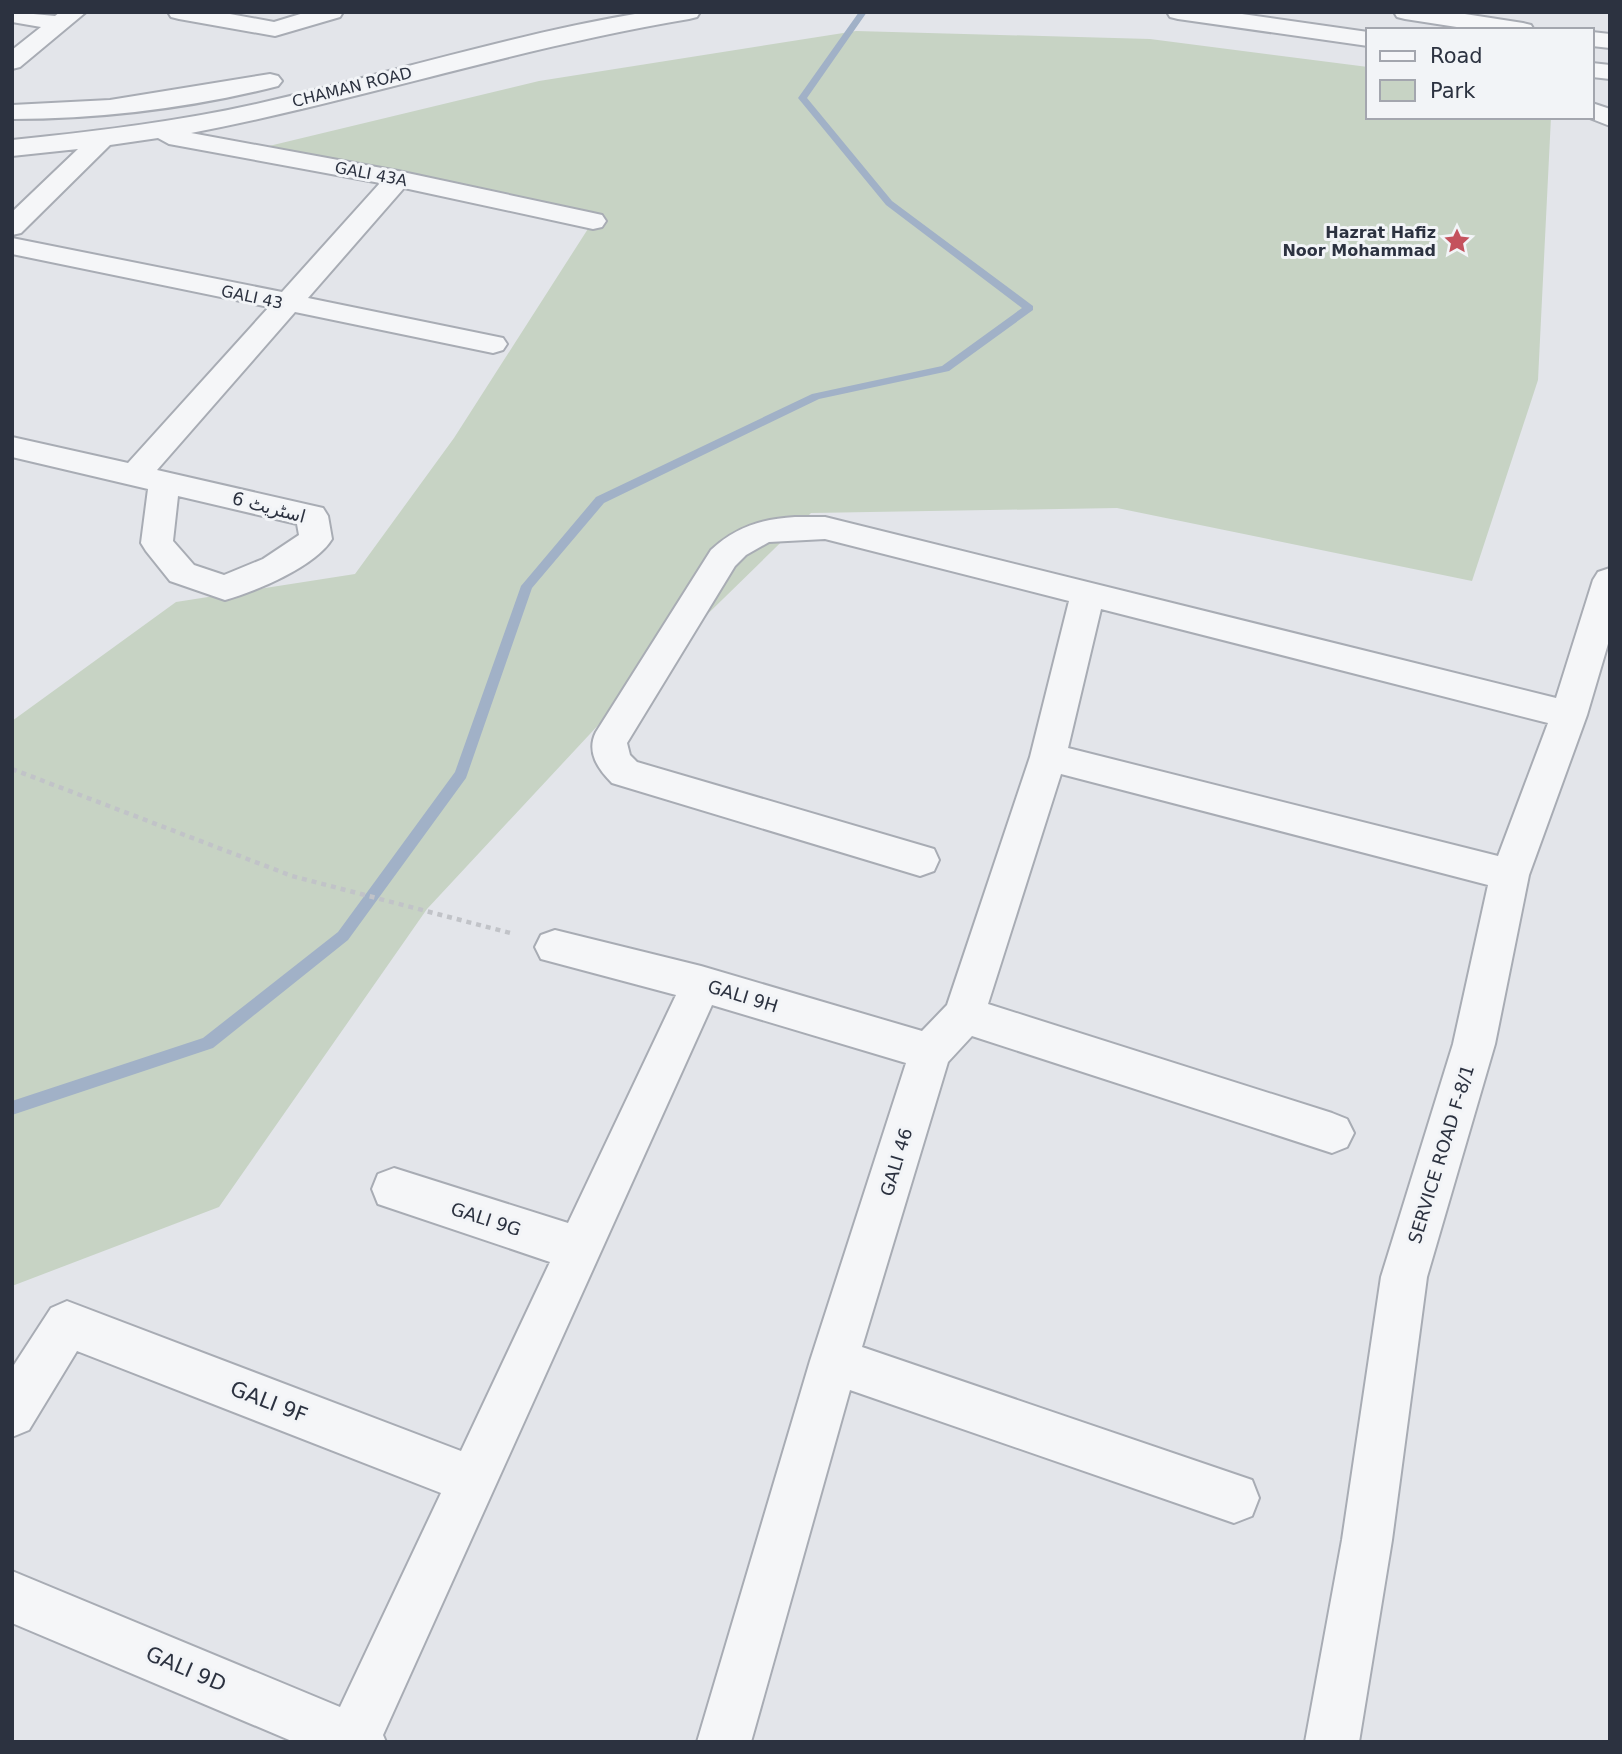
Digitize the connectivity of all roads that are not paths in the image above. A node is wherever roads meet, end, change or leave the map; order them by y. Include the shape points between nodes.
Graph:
1 (179, 12) edge
2 (332, 12) edge
3 (689, 12) edge
4 (1178, 12) edge
5 (1405, 12) edge
6 (1507, 12) edge
7 (12, 15) edge
8 (67, 18) edge
9 (1482, 24) junction
10 (1509, 28) edge
11 (1366, 39) edge
12 (12, 62) edge
13 (292, 76) dead end
14 (1594, 111) edge
15 (12, 112) edge
16 (1610, 119) edge
17 (148, 132) junction
18 (103, 138) junction
19 (12, 148) edge
20 (398, 179) junction
21 (593, 221) dead end
22 (12, 227) edge
23 (12, 246) edge
24 (285, 304) junction
25 (493, 344) dead end
26 (12, 447) edge
27 (150, 478) junction
28 (1610, 580) edge
29 (1088, 594) junction
30 (1569, 715) junction
31 (1048, 757) junction
32 (920, 860) dead end
33 (1510, 875) junction
34 (555, 947) dead end
35 (701, 984) junction
36 (964, 1015) junction
37 (930, 1052) junction
38 (1332, 1133) dead end
39 (394, 1189) dead end
40 (579, 1249) junction
41 (834, 1362) junction
42 (12, 1413) edge
43 (472, 1479) junction
44 (1234, 1498) dead end
45 (12, 1597) edge
46 (355, 1741) edge
47 (724, 1742) edge
48 (1332, 1742) edge

1 - 2 street via 275,29
3 - 17 street, CHAMAN ROAD via 512,47
4 - 11 street
5 - 9 street
6 - 9 street
7 - 8 street
8 - 12 street
9 - 10 street
13 - 15 street, CHAMAN ROAD via 184,99 64,113
14 - 16 street
17 - 18 street, CHAMAN ROAD
17 - 20 street, GALI 43A
18 - 19 street, CHAMAN ROAD
18 - 22 street
20 - 21 street, GALI 43A
20 - 24 street
23 - 24 street, GALI 43
24 - 25 street, GALI 43
24 - 27 street
26 - 27 street, اسٹریٹ 6
27 - 27 street, اسٹریٹ 6 via 160,504 157,543 182,573 225,588 275,567 316,539 312,516
28 - 30 street, SERVICE ROAD F-8/1
29 - 30 street
29 - 31 street, GALI 46
29 - 32 street via 825,528 772,529 738,542 723,558 609,742 613,761 625,773
30 - 33 street, SERVICE ROAD F-8/1
31 - 33 street
31 - 36 street, GALI 46
33 - 48 street, SERVICE ROAD F-8/1 via 1474,1044 1404,1277 1367,1540
34 - 35 street, GALI 9H
35 - 37 street, GALI 9H
35 - 40 street
36 - 37 street, GALI 46
36 - 38 street
37 - 41 street, GALI 46
39 - 40 street, GALI 9G
40 - 43 street
41 - 44 street
41 - 47 street, GALI 46
42 - 43 street, GALI 9F via 67,1324
43 - 46 street
45 - 46 street, GALI 9D

